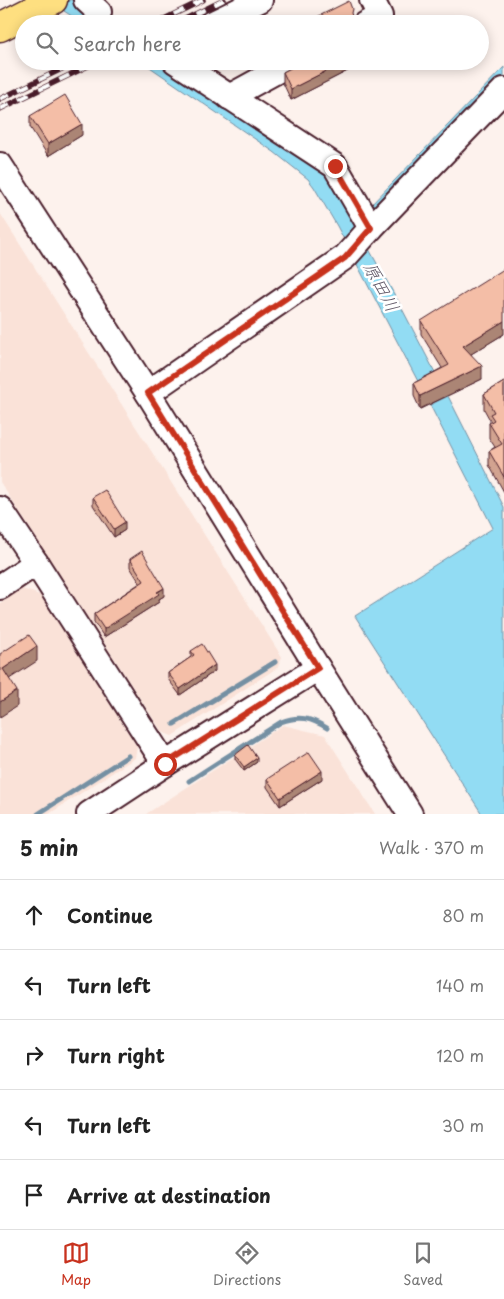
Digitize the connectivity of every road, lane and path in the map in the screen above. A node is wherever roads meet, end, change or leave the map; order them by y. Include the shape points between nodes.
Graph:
1 (17, 0) edge
2 (53, 0) edge
3 (260, 0) edge
4 (372, 0) edge
5 (0, 8) edge
6 (24, 15) edge
7 (229, 15) edge
8 (380, 15) edge
9 (15, 19) edge
10 (0, 27) edge
11 (188, 70) edge
12 (278, 70) edge
13 (504, 90) edge
14 (229, 97) junction
15 (0, 164) edge
16 (371, 228) junction
17 (148, 393) junction
18 (0, 509) edge
19 (36, 563) junction
20 (0, 587) edge
21 (318, 668) junction
22 (165, 764) junction
23 (89, 814) edge
24 (410, 814) edge

1 - 5 highway
2 - 6 highway
3 - 7 street
4 - 8 street
9 - 10 highway
11 - 14 street
12 - 14 street
13 - 16 street
14 - 16 street via 335,166
15 - 17 street
16 - 17 street via 345,258
17 - 21 street
18 - 19 street
19 - 20 street
19 - 22 street
21 - 22 street
21 - 24 street
22 - 23 street

